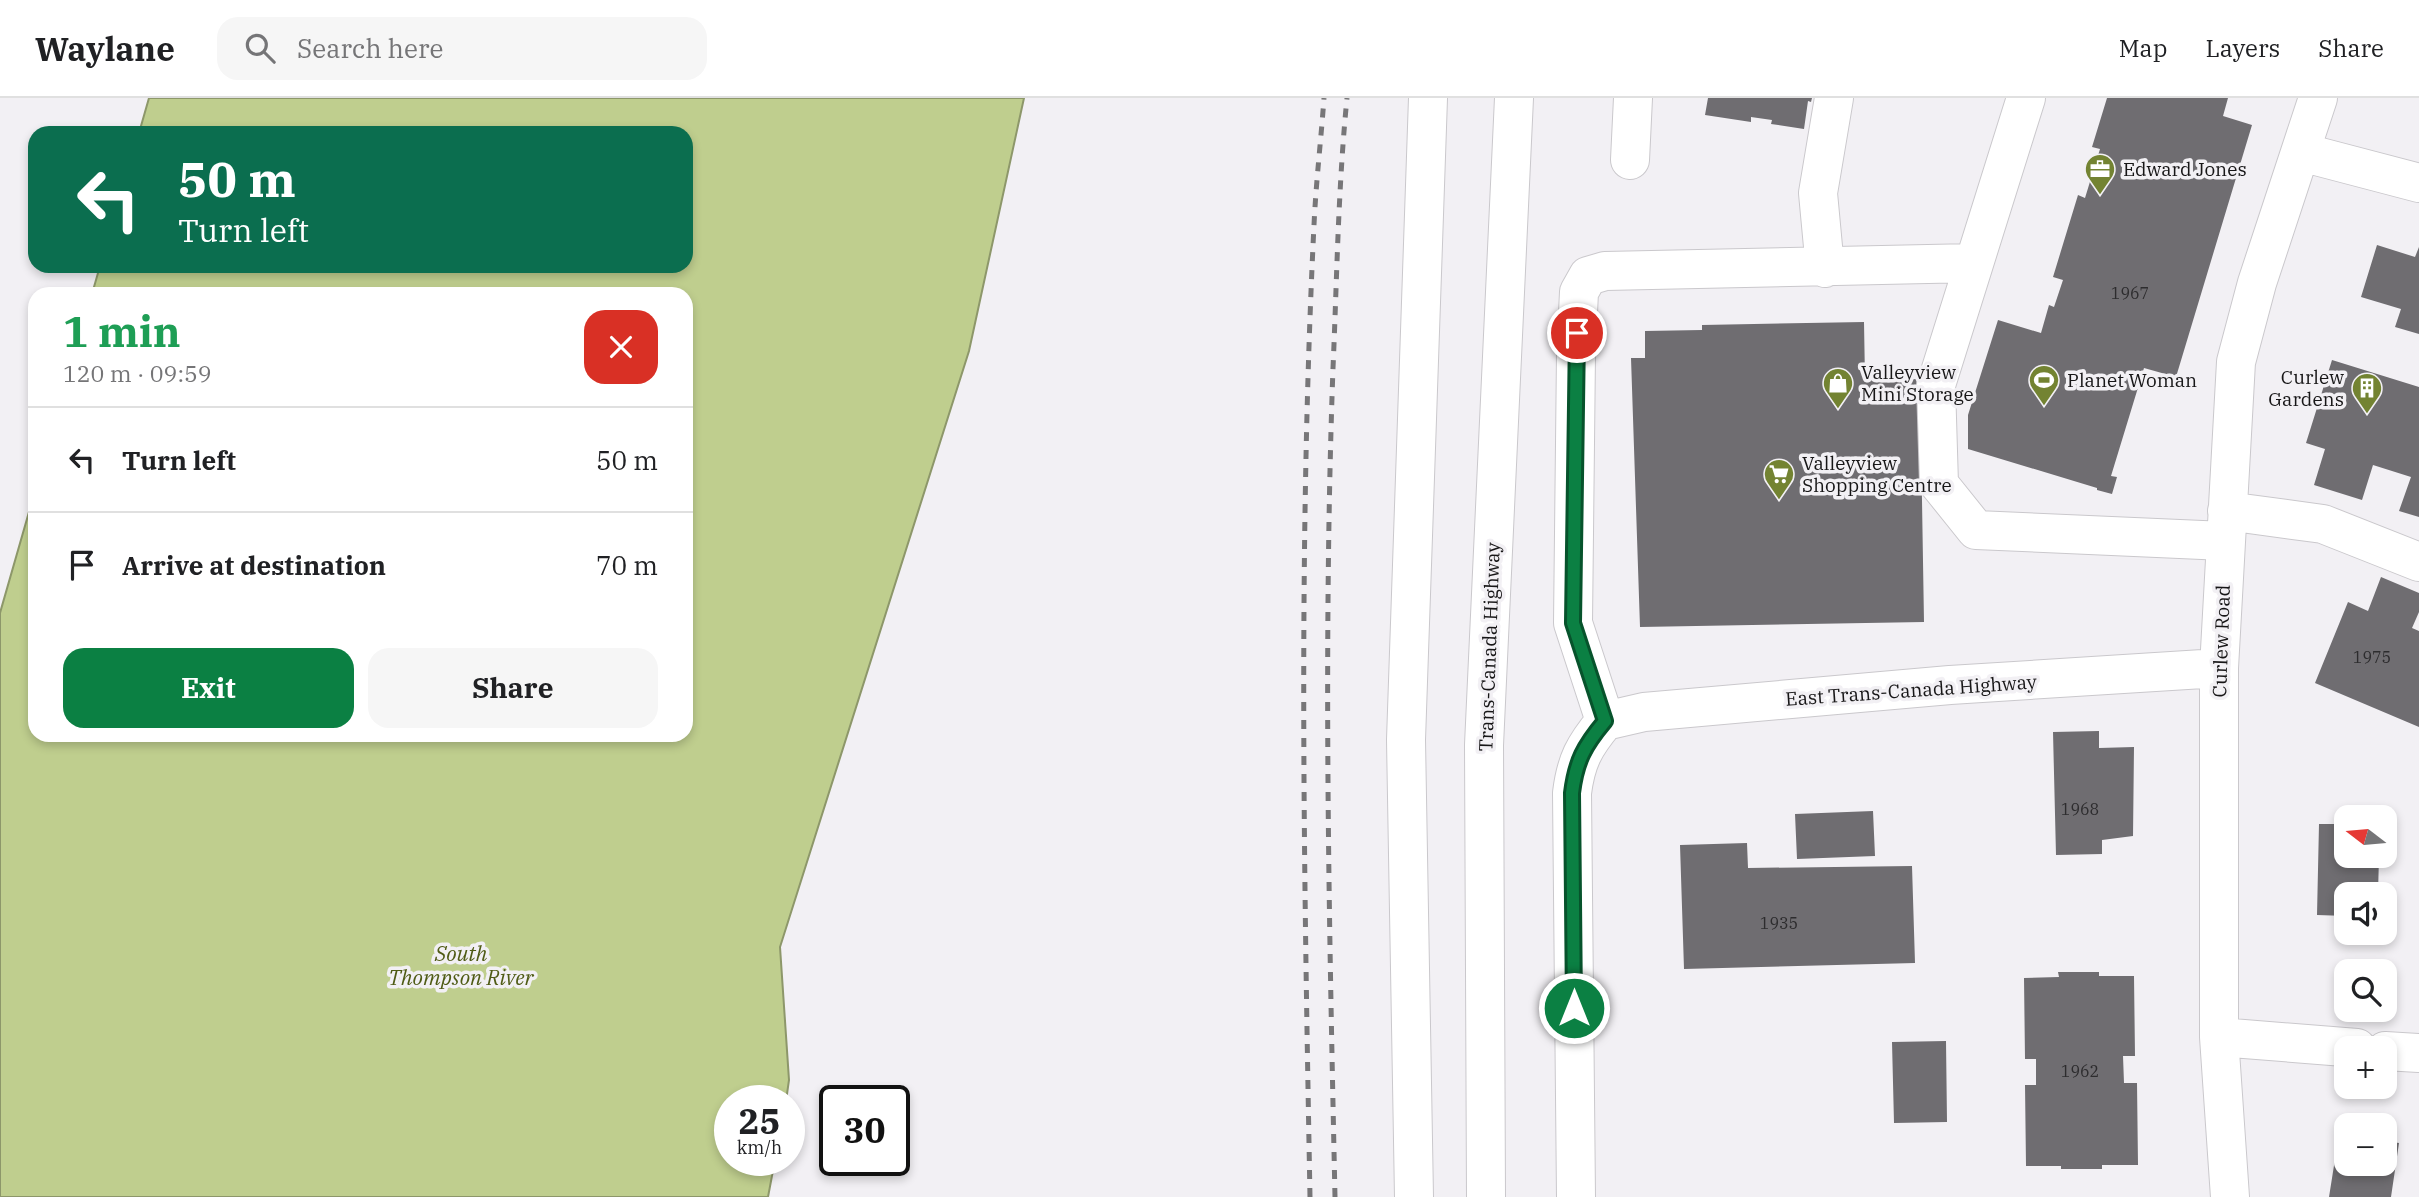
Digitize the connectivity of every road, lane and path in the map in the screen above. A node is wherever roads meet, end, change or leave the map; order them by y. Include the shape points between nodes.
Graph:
1 (1428, 98) edge
2 (1633, 98) edge
3 (1834, 98) edge
4 (2026, 98) edge
5 (2318, 98) edge
6 (1514, 101) edge
7 (2301, 152) junction
8 (1630, 160) dead end
9 (2419, 183) edge
10 (1974, 263) junction
11 (1825, 268) junction
12 (2226, 526) junction
13 (2419, 562) edge
14 (2219, 668) junction
15 (1605, 721) junction
16 (2219, 1037) junction
17 (2334, 1046) edge
18 (2397, 1052) edge
19 (2419, 1053) edge
20 (1414, 1197) edge
21 (1486, 1197) edge
22 (1576, 1197) edge
23 (2230, 1197) edge

1 - 20 main road via 1406,740
2 - 8 main road
3 - 11 main road via 1818,193
4 - 10 main road
5 - 7 main road, Curlew Road
6 - 21 main road, Trans-Canada Highway via 1484,745
7 - 9 main road
7 - 12 main road, Curlew Road via 2236,362
10 - 11 main road
10 - 12 main road via 1936,385 1939,484 1976,530
11 - 15 main road via 1605,271 1588,276 1579,292 1573,623
12 - 13 main road via 2323,524
12 - 14 main road, Curlew Road
14 - 15 main road, East Trans-Canada Highway via 1950,685 1644,712
14 - 16 main road, Curlew Road
15 - 22 main road via 1576,767 1572,793
16 - 17 main road
16 - 23 main road, Curlew Road
18 - 19 main road

